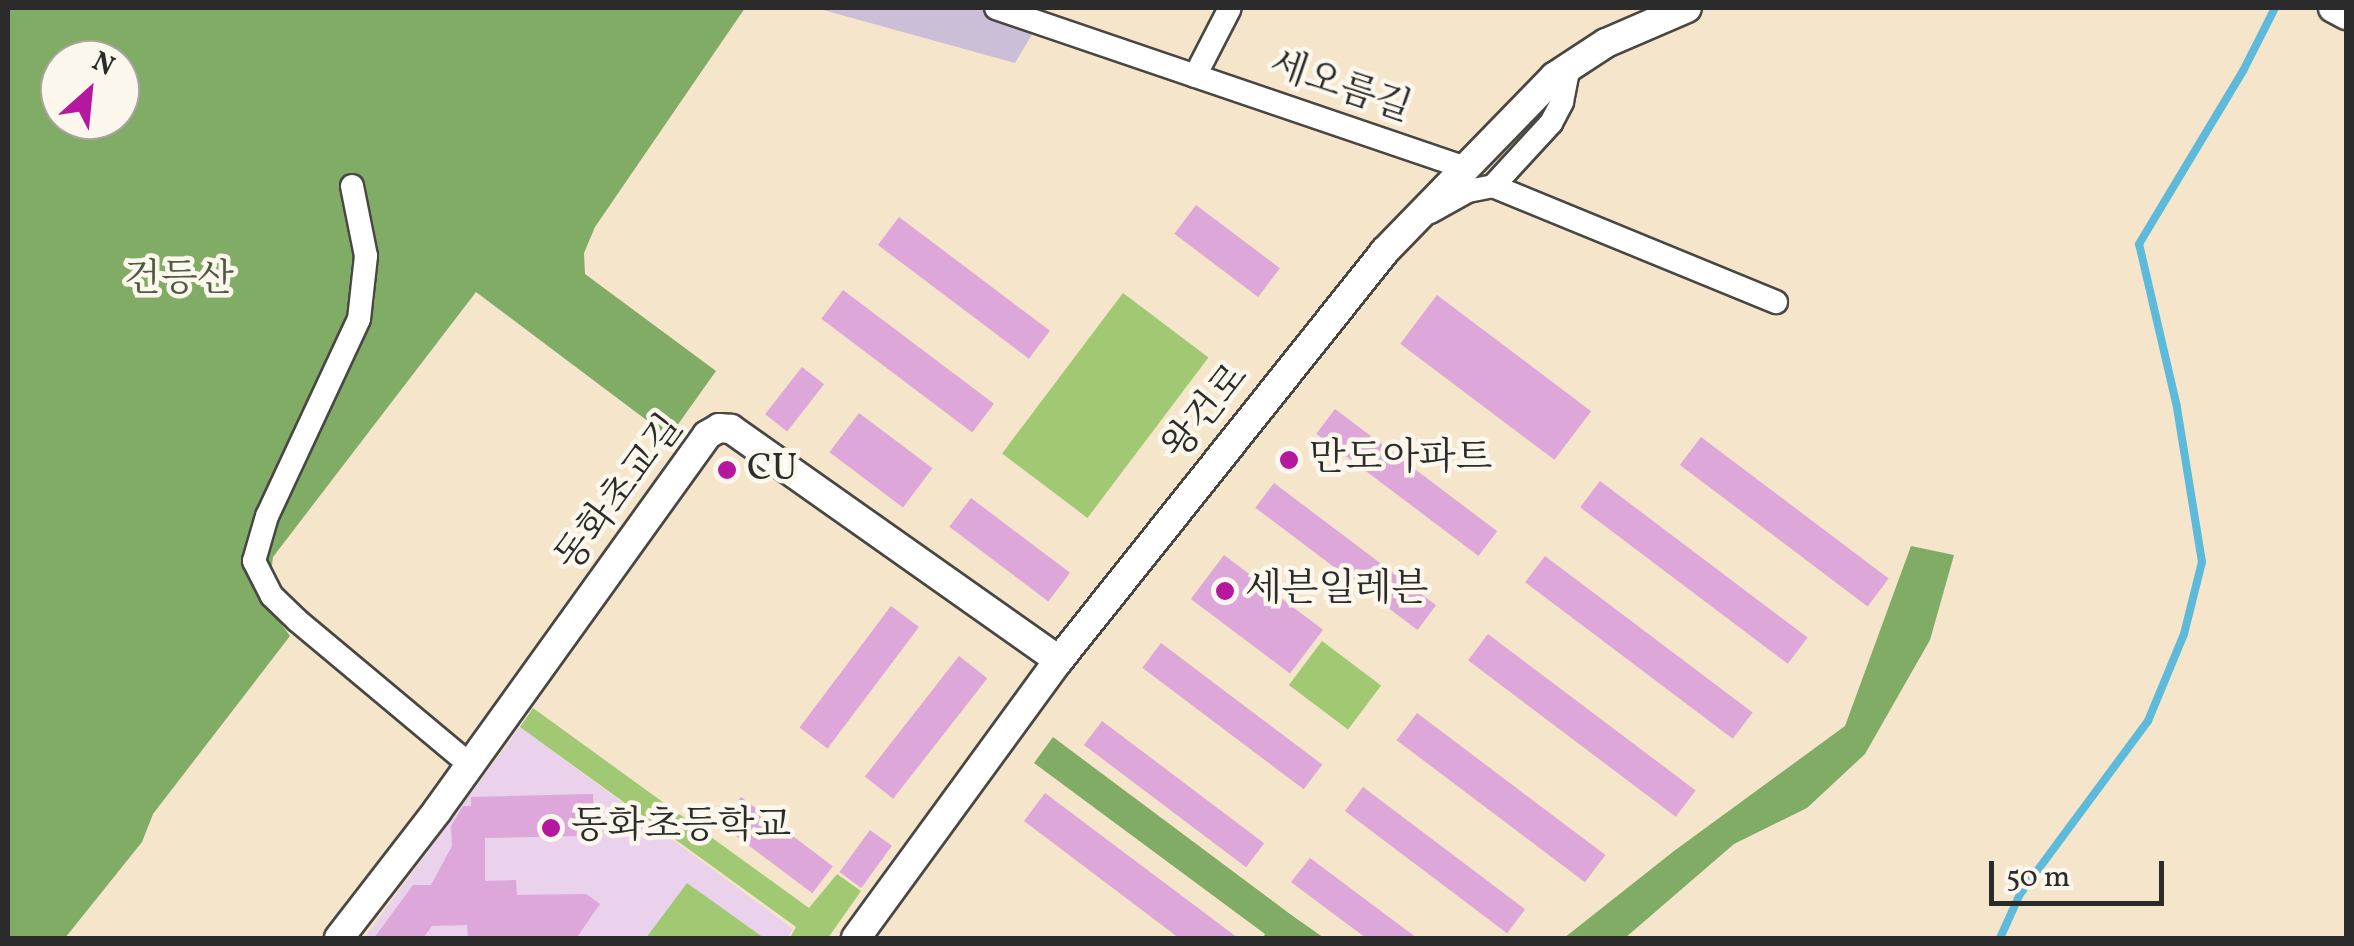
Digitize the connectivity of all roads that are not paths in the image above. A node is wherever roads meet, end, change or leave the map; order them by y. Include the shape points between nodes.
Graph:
1 (996, 8) edge
2 (1230, 8) edge
3 (1686, 8) edge
4 (2333, 8) edge
5 (2346, 14) edge
6 (1569, 67) junction
7 (1194, 76) junction
8 (1462, 167) junction
9 (352, 186) dead end
10 (1493, 186) junction
11 (1413, 220) junction
12 (1776, 302) dead end
13 (1059, 660) junction
14 (470, 764) junction
15 (339, 938) edge
16 (856, 938) edge

1 - 7 street, 세오름길
2 - 7 street
3 - 6 street, 왕건로
4 - 5 street
6 - 8 street, 왕건로
6 - 10 street via 1551,123
7 - 8 street, 세오름길
8 - 11 street, 왕건로
9 - 14 street via 366,256 359,319 267,516 254,561 272,596
10 - 11 street via 1468,191
10 - 12 street
11 - 13 street, 왕건로
13 - 14 street, 동화초교길 via 731,429 719,428 707,435
13 - 16 street, 왕건로
14 - 15 street, 동화초교길

